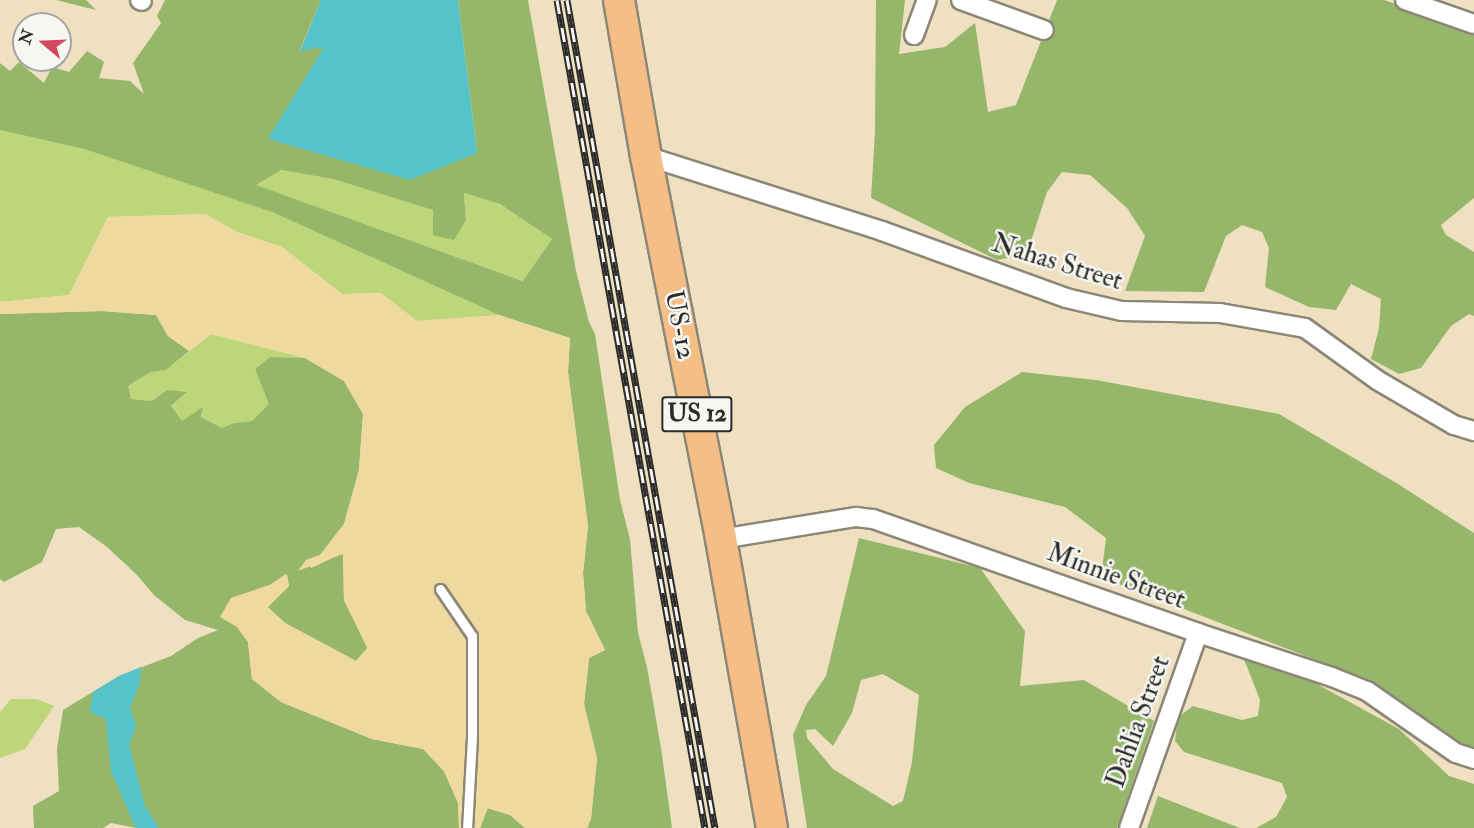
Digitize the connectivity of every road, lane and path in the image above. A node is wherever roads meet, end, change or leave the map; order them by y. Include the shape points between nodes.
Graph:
1 (619, 0) edge
2 (927, 0) edge
3 (961, 0) edge
4 (1406, 0) edge
5 (1474, 24) edge
6 (1044, 30) dead end
7 (915, 35) dead end
8 (646, 156) junction
9 (1474, 431) edge
10 (722, 539) junction
11 (440, 589) dead end
12 (1198, 633) junction
13 (1474, 759) edge
14 (467, 828) edge
15 (772, 828) edge
16 (1129, 828) edge

1 - 8 main road, US-12 / US 12
2 - 7 street
3 - 6 street
4 - 5 street
8 - 9 street, Nahas Street via 882,231 1066,298 1122,311 1220,314 1305,328 1377,380 1454,425
8 - 10 main road, US-12 / US 12
10 - 12 street, Minnie Street via 856,517 873,519
10 - 15 main road, US-12 / US 12
11 - 14 lane via 472,636
12 - 13 street, Minnie Street via 1367,692 1456,753
12 - 16 street, Dahlia Street

